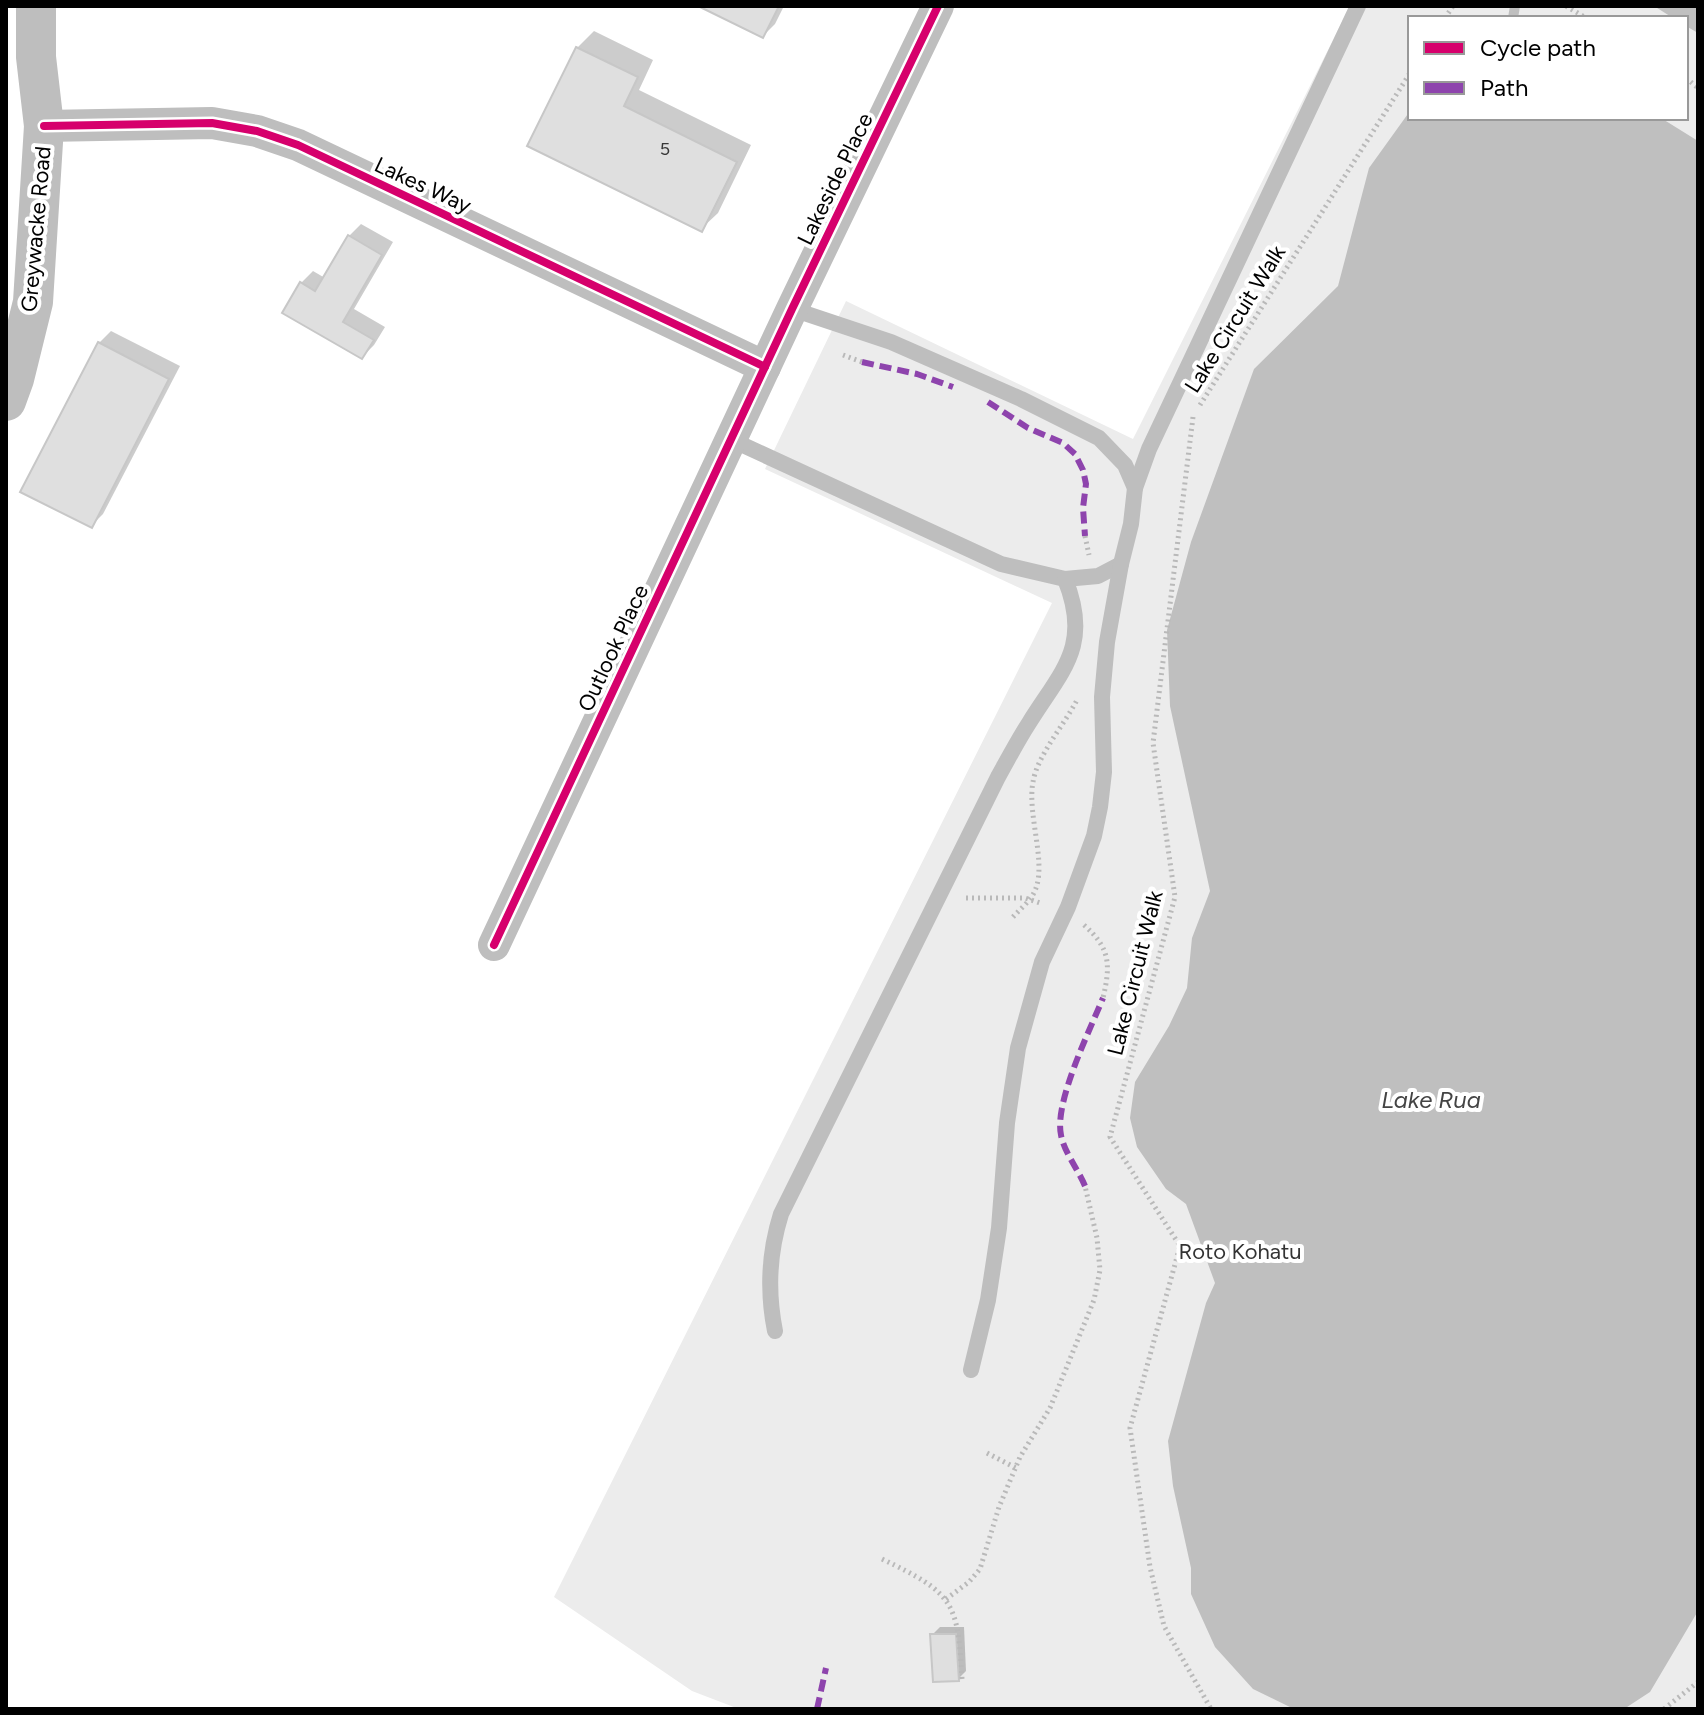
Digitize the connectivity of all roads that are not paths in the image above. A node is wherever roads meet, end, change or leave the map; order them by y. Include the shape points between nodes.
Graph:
1 (36, 6) edge
2 (938, 6) edge
3 (1358, 6) edge
4 (44, 126) junction
5 (792, 309) junction
6 (765, 367) junction
7 (6, 401) edge
8 (732, 440) junction
9 (1135, 488) junction
10 (1121, 564) junction
11 (1065, 579) junction
12 (494, 945) dead end
13 (775, 1331) dead end
14 (971, 1370) dead end

1 - 4 street, Greywacke Road
2 - 5 street, Lakeside Place
3 - 9 lane
4 - 6 street, Lakes Way via 212,123 257,131 298,145
4 - 7 street, Greywacke Road via 33,302
5 - 6 street, Lakeside Place
5 - 9 lane via 891,342 1099,438 1125,465
6 - 8 street, Outlook Place
8 - 11 lane via 1001,564
8 - 12 street, Outlook Place
9 - 10 lane
10 - 11 lane via 1098,576
10 - 14 lane via 1102,697 1100,807 1068,907 1042,962 1018,1048 999,1228
11 - 13 lane via 1074,603 1068,665 998,777 781,1214 770,1275

